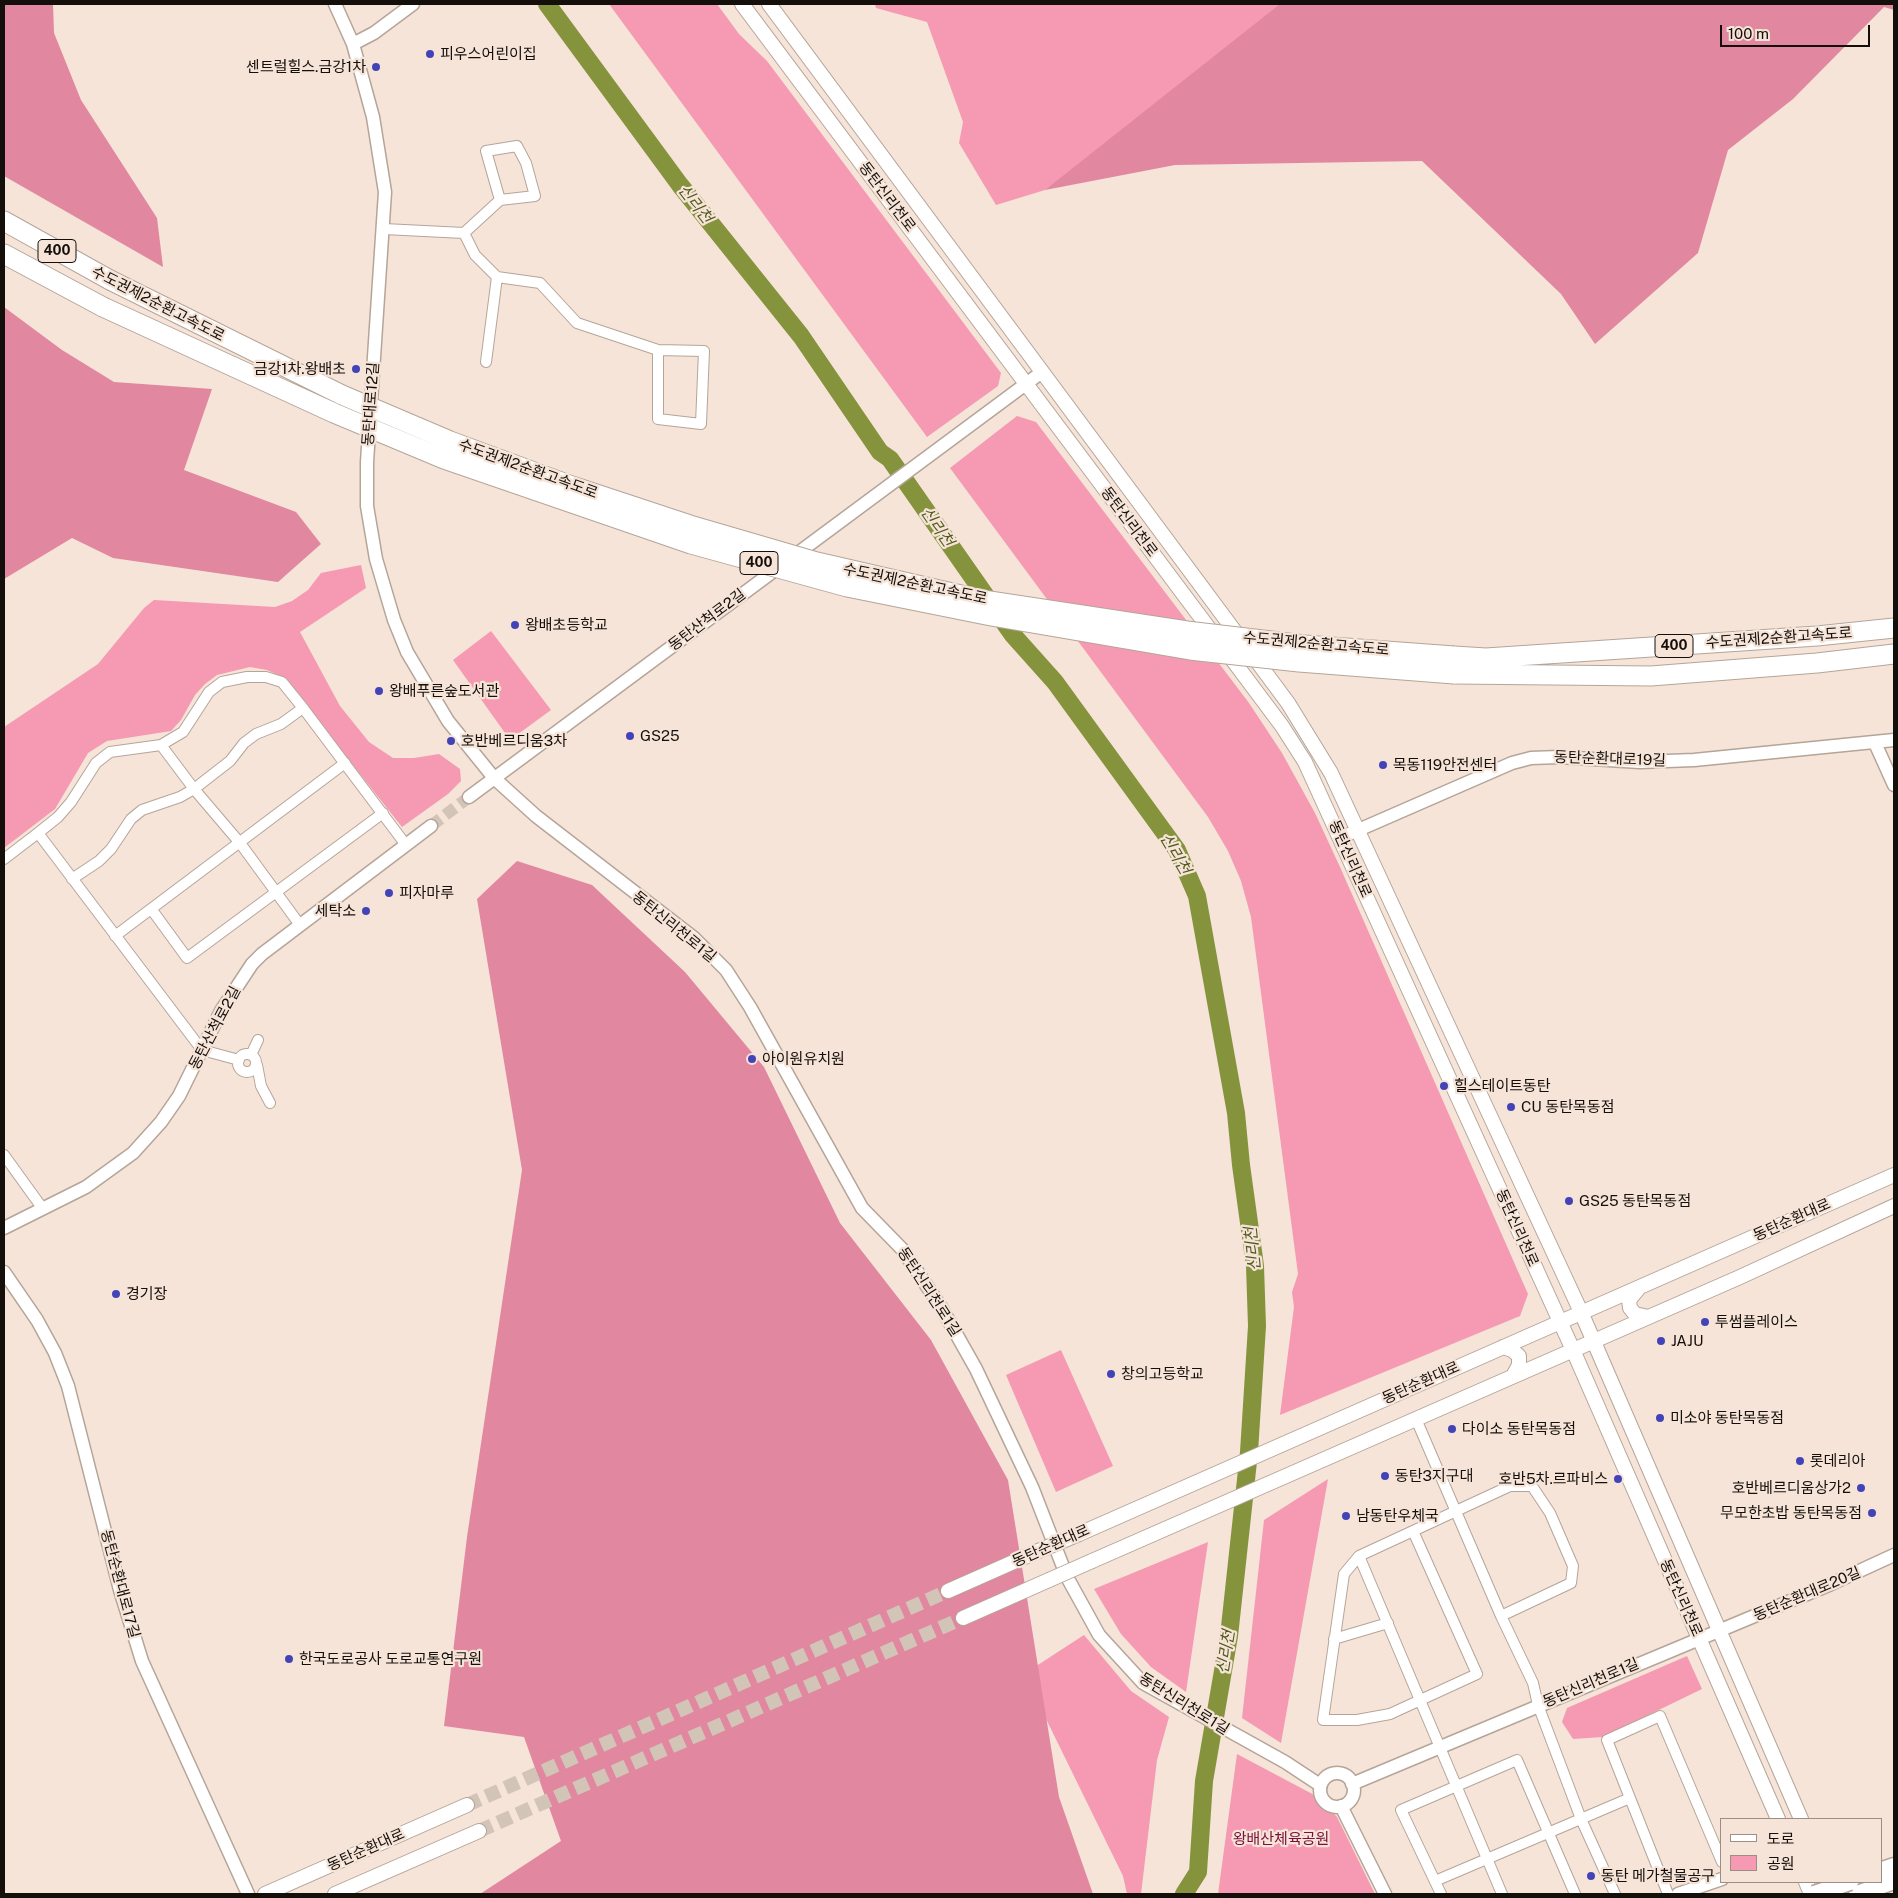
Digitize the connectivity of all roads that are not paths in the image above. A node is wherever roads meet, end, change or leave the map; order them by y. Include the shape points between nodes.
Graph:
1 (335, 4) edge
2 (413, 4) edge
3 (742, 4) edge
4 (769, 4) edge
5 (353, 44) junction
6 (500, 200) junction
7 (4, 221) edge
8 (384, 228) junction
9 (464, 233) junction
10 (4, 254) edge
11 (497, 277) junction
12 (1007, 325) junction
13 (993, 339) junction
14 (658, 350) junction
15 (486, 362) dead end
16 (1042, 372) junction
17 (1026, 383) junction
18 (1072, 413) junction
19 (1058, 426) junction
20 (1894, 628) edge
21 (1894, 654) edge
22 (1454, 665) junction
23 (303, 708) junction
24 (1894, 740) edge
25 (1875, 743) junction
26 (161, 745) junction
27 (345, 763) junction
28 (1331, 773) junction
29 (494, 778) junction
30 (1313, 778) junction
31 (1894, 785) edge
32 (194, 789) junction
33 (469, 797) tunnel mouth
34 (383, 813) junction
35 (431, 826) tunnel mouth
36 (1358, 830) junction
37 (38, 833) junction
38 (1340, 838) junction
39 (240, 842) junction
40 (406, 845) junction
41 (4, 859) edge
42 (72, 879) junction
43 (1385, 887) junction
44 (278, 892) junction
45 (1365, 892) junction
46 (152, 910) junction
47 (300, 924) junction
48 (115, 936) junction
49 (258, 1040) dead end
50 (202, 1050) junction
51 (251, 1055) junction
52 (239, 1060) junction
53 (256, 1065) junction
54 (248, 1073) junction
55 (261, 1086) junction
56 (270, 1103) dead end
57 (4, 1156) edge
58 (1894, 1175) edge
59 (1894, 1206) edge
60 (43, 1209) junction
61 (4, 1228) edge
62 (1549, 1244) junction
63 (1528, 1253) junction
64 (4, 1272) edge
65 (1639, 1287) junction
66 (1581, 1312) junction
67 (1648, 1317) junction
68 (1559, 1322) junction
69 (1593, 1341) junction
70 (1503, 1347) junction
71 (1572, 1350) junction
72 (1513, 1376) junction
73 (1620, 1404) junction
74 (1600, 1412) junction
75 (1416, 1418) junction
76 (1456, 1511) junction
77 (1413, 1531) junction
78 (1894, 1555) edge
79 (1359, 1556) junction
80 (948, 1591) tunnel mouth
81 (1501, 1616) junction
82 (963, 1618) tunnel mouth
83 (1388, 1623) junction
84 (1719, 1630) junction
85 (1699, 1638) junction
86 (1334, 1639) junction
87 (1420, 1700) junction
88 (1538, 1705) junction
89 (1441, 1748) junction
90 (1352, 1784) junction
91 (1320, 1785) junction
92 (1456, 1786) junction
93 (1630, 1798) junction
94 (467, 1806) tunnel mouth
95 (1341, 1806) junction
96 (1778, 1818) edge
97 (1800, 1818) edge
98 (1580, 1819) junction
99 (479, 1831) tunnel mouth
100 (1549, 1833) junction
101 (1720, 1857) edge
102 (1487, 1859) junction
103 (1720, 1880) edge
104 (1894, 1881) edge
105 (1434, 1882) junction
106 (1807, 1883) edge
107 (1847, 1883) edge
108 (248, 1894) edge
109 (265, 1894) edge
110 (335, 1894) edge
111 (1385, 1894) edge
112 (1440, 1894) edge
113 (1502, 1894) edge
114 (1575, 1894) edge
115 (1615, 1894) edge
116 (1668, 1894) edge
117 (1678, 1894) edge
118 (1813, 1894) edge
119 (1857, 1894) edge

1 - 5 street, 동탄대로12길
2 - 5 street
3 - 13 main road, 동탄신리천로
4 - 12 main road, 동탄신리천로
5 - 8 street, 동탄대로12길 via 381,159 385,192
6 - 6 street via 535,196 526,163 517,146 486,151
6 - 9 street
7 - 22 highway, 수도권제2순환고속도로 / 400, bridge via 110,280 342,395 450,441 572,486 690,524 817,562 984,600
8 - 9 street
8 - 29 street, 동탄대로12길 via 367,462 367,506 376,560 407,652 448,720
9 - 11 street via 476,254
10 - 22 highway, 수도권제2순환고속도로 / 400, bridge via 102,307 334,413 444,459 691,544 838,585 991,616 1190,650 1299,662
11 - 14 street via 540,283 577,323
11 - 15 street
12 - 13 main road via 1004,338
12 - 16 main road, 동탄신리천로
13 - 17 main road, 동탄신리천로
14 - 14 street via 658,419 701,424 704,351
16 - 17 street, 동탄산척로2길
16 - 18 main road, 동탄신리천로
17 - 19 main road, 동탄신리천로
17 - 29 street, 동탄산척로2길
18 - 19 main road via 1060,414
18 - 28 main road, 동탄신리천로 via 1288,703
19 - 30 main road, 동탄신리천로 via 1282,726
20 - 22 highway, 수도권제2순환고속도로 / 400 via 1486,658
21 - 22 highway, 수도권제2순환고속도로 / 400 via 1651,676
23 - 26 street via 282,682 266,676 222,682 209,692 182,732
23 - 27 street
23 - 32 street via 281,724 256,734 230,761
24 - 25 street, 동탄순환대로19길
25 - 31 street
25 - 36 street, 동탄순환대로19길 via 1694,760 1640,762 1559,756 1531,758 1512,763
26 - 32 street
26 - 37 street via 110,752 96,762 71,802
27 - 34 street
27 - 39 street
28 - 30 main road via 1326,785
28 - 36 main road, 동탄신리천로
29 - 33 street, 동탄산척로2길
29 - 91 street, 동탄신리천로1길 via 536,816 694,938 726,970 862,1208 902,1249 941,1306 988,1395 1032,1487 1067,1577 1099,1635 1142,1682
30 - 38 main road, 동탄신리천로
32 - 39 street
32 - 42 street via 142,810 131,819 99,861
34 - 40 street
34 - 44 street
35 - 40 street, 동탄산척로2길
36 - 38 street, 동탄순환대로19길
36 - 43 main road, 동탄신리천로
37 - 41 street
37 - 42 street
38 - 45 main road, 동탄신리천로
39 - 44 street
39 - 46 street
40 - 47 street, 동탄산척로2길
42 - 48 street
43 - 45 main road via 1372,878
43 - 62 main road, 동탄신리천로
44 - 46 street via 187,958
44 - 47 street
45 - 63 main road, 동탄신리천로
46 - 48 street
47 - 50 street, 동탄산척로2길 via 252,964 232,991
48 - 50 street
49 - 51 street
50 - 52 street
50 - 60 street, 동탄산척로2길 via 180,1096 144,1142 107,1173
51 - 52 street via 242,1055
51 - 53 street via 256,1059
52 - 54 street via 240,1069
53 - 54 street
53 - 55 street
54 - 55 street
55 - 56 street
57 - 60 street
58 - 65 main road, 동탄순환대로
59 - 67 main road, 동탄순환대로
60 - 61 street, 동탄산척로2길
62 - 63 main road via 1548,1253 1543,1258
62 - 66 main road, 동탄신리천로
63 - 68 main road, 동탄신리천로
64 - 108 street, 동탄순환대로17길 via 37,1320 68,1386 120,1590 142,1661
65 - 66 main road, 동탄순환대로
65 - 67 main road via 1630,1300 1630,1308 1635,1314
66 - 68 main road, 동탄순환대로
66 - 69 main road, 동탄신리천로
67 - 69 main road, 동탄순환대로
68 - 70 main road, 동탄순환대로
68 - 71 main road, 동탄신리천로
69 - 71 main road, 동탄순환대로
69 - 73 main road, 동탄신리천로
70 - 72 main road via 1519,1356 1519,1366
70 - 80 main road, 동탄순환대로, bridge
71 - 72 main road, 동탄순환대로
71 - 74 main road, 동탄신리천로
72 - 75 main road, 동탄순환대로
73 - 74 main road via 1612,1396 1604,1397
73 - 84 main road, 동탄신리천로
74 - 85 main road, 동탄신리천로
75 - 76 street
75 - 82 main road, 동탄순환대로, bridge
76 - 77 street
76 - 81 street
76 - 81 street via 1510,1486 1532,1486 1550,1513 1573,1566 1571,1583
77 - 79 street
77 - 87 street via 1477,1674
78 - 84 street, 동탄순환대로20길
79 - 83 street
79 - 86 street via 1344,1574
81 - 88 street via 1533,1683
83 - 86 street
83 - 87 street
84 - 85 street, 동탄신리천로1길
84 - 97 main road, 동탄신리천로
85 - 88 street, 동탄신리천로1길
85 - 96 main road, 동탄신리천로
86 - 87 street via 1323,1720 1357,1720 1382,1715
87 - 89 street
88 - 89 street, 동탄신리천로1길
88 - 98 street
89 - 90 street, 동탄신리천로1길
89 - 92 street
90 - 91 street via 1346,1776 1336,1773 1326,1777
90 - 95 street via 1354,1789 1350,1800
91 - 95 street via 1323,1800 1331,1806
92 - 100 street via 1517,1760
92 - 102 street
92 - 105 street via 1401,1810
93 - 98 street
93 - 101 street via 1607,1740 1660,1716
93 - 116 street
94 - 109 main road, 동탄순환대로
95 - 111 street
98 - 100 street
98 - 115 street
99 - 110 main road, 동탄순환대로
100 - 102 street
100 - 114 street
102 - 105 street
102 - 113 street
103 - 117 street
104 - 119 highway
105 - 112 street
106 - 118 main road
107 - 118 highway, bridge

